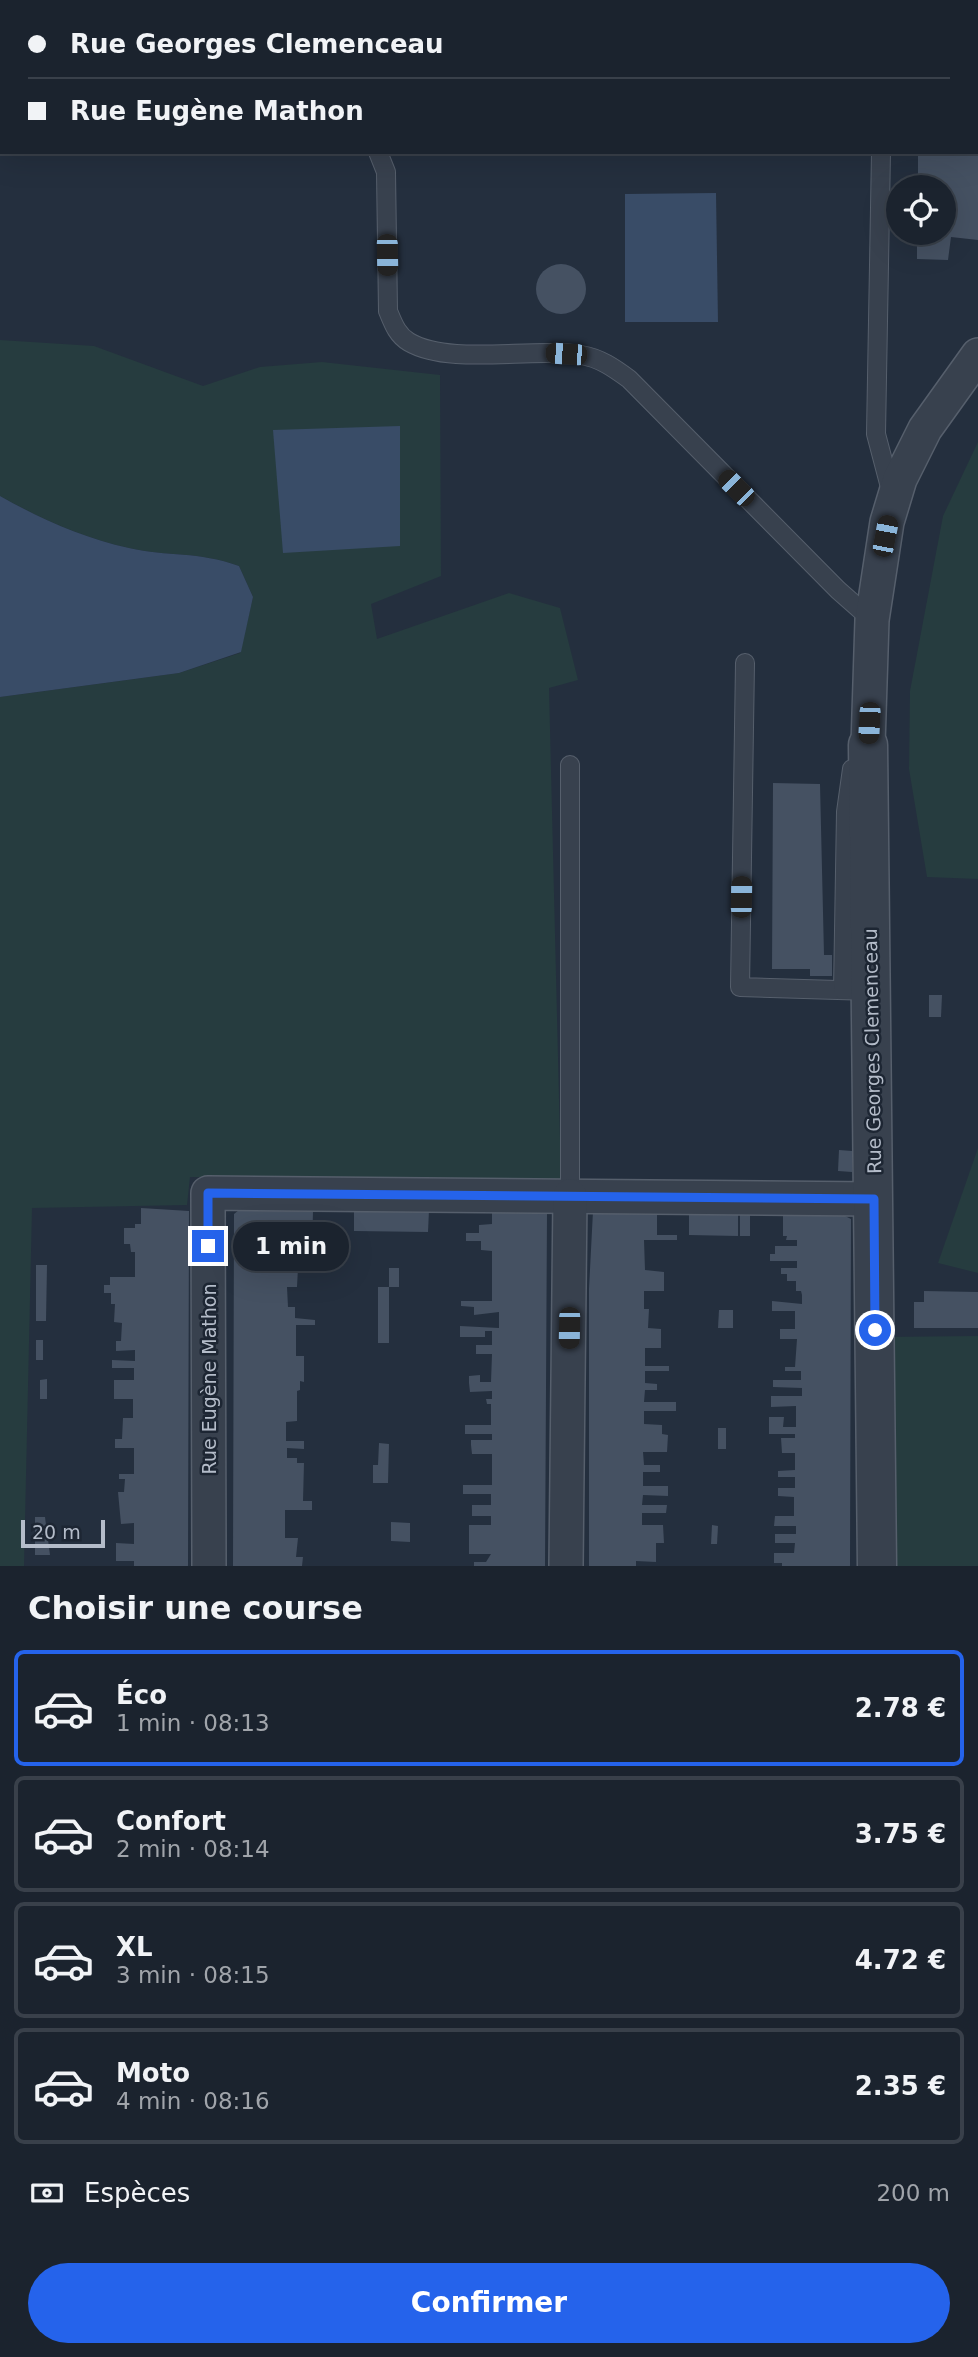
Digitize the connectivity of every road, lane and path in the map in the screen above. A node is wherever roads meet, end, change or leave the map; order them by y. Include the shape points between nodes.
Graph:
1 (379, 154) edge
2 (881, 154) edge
3 (978, 355) edge
4 (893, 501) junction
5 (872, 620) junction
6 (744, 663) dead end
7 (871, 701) junction
8 (868, 745) joint
9 (570, 765) dead end
10 (857, 990) junction
11 (570, 1195) junction
12 (874, 1199) junction
13 (209, 1566) edge
14 (566, 1566) edge
15 (877, 1566) edge

1 - 5 lane via 386,172 388,311 401,335 433,352 582,355 606,363 629,379
2 - 4 lane via 876,433
3 - 4 street via 925,429
4 - 5 street
5 - 7 street
6 - 10 lane via 740,987
7 - 8 street
7 - 10 lane via 852,769 846,812
8 - 10 street, Rue Georges Clemenceau
9 - 11 lane
10 - 12 street, Rue Georges Clemenceau
11 - 12 street
11 - 13 street, Rue Eugène Mathon via 208,1193
11 - 14 street
12 - 15 street, Rue Georges Clemenceau

